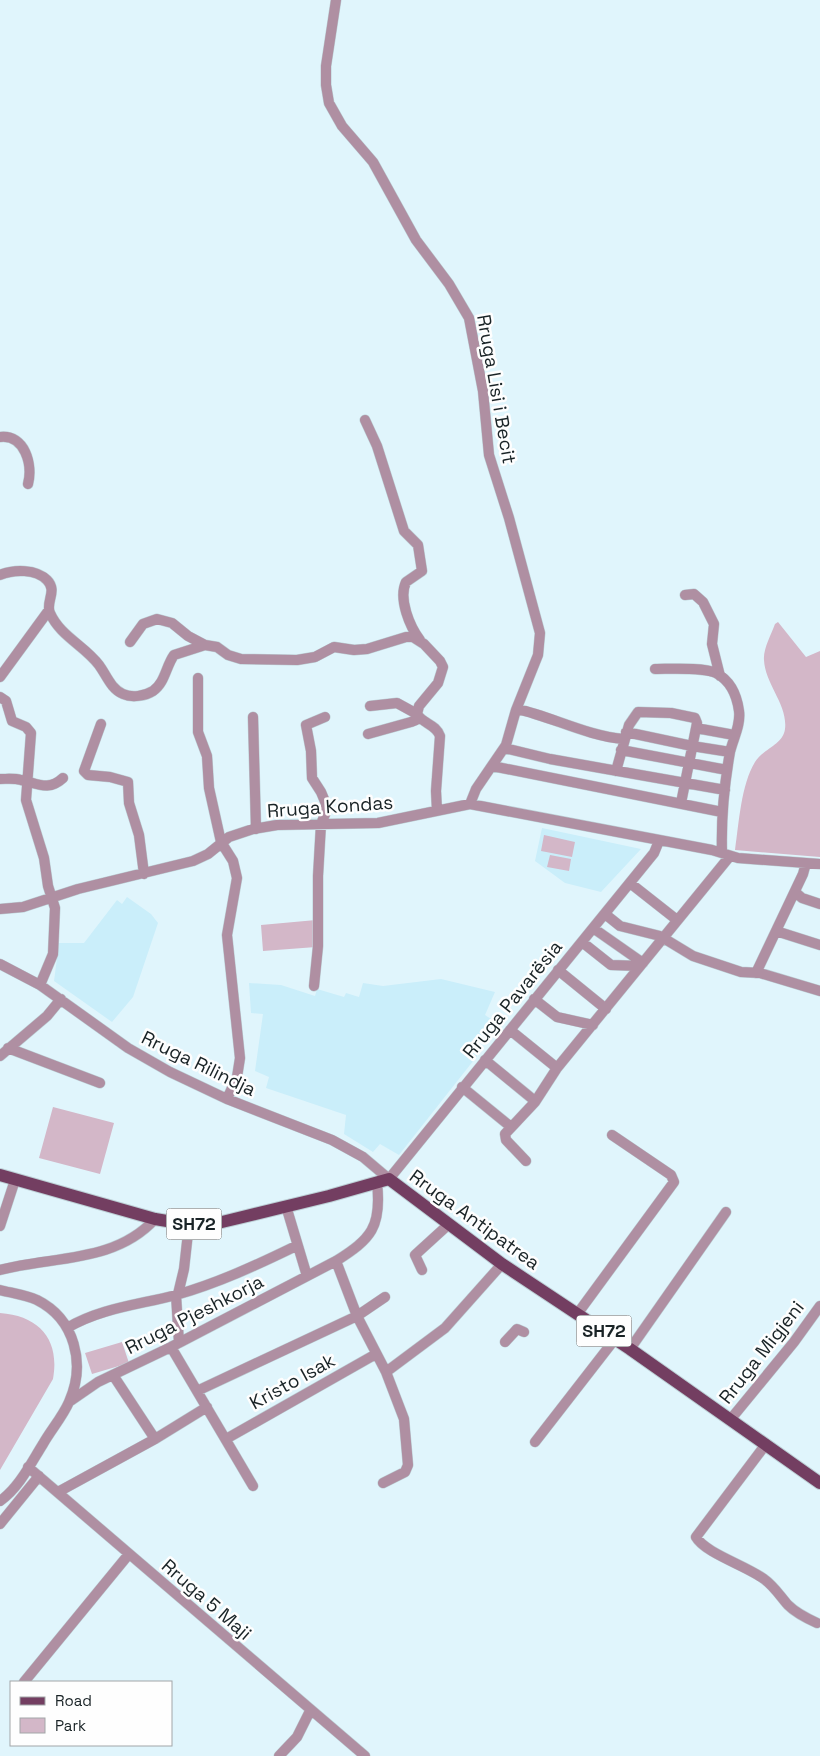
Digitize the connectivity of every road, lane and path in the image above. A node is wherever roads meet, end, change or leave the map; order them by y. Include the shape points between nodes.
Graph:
1 (336, 0) edge
2 (365, 420) dead end
3 (0, 436) edge
4 (28, 484) dead end
5 (0, 575) edge
6 (685, 595) dead end
7 (49, 610) junction
8 (420, 641) junction
9 (130, 642) dead end
10 (205, 645) junction
11 (655, 669) dead end
12 (720, 676) junction
13 (0, 677) edge
14 (198, 678) dead end
15 (0, 697) edge
16 (370, 706) dead end
17 (517, 709) junction
18 (417, 714) junction
19 (253, 717) dead end
20 (325, 717) dead end
21 (100, 724) dead end
22 (696, 728) junction
23 (368, 734) dead end
24 (734, 735) junction
25 (625, 736) junction
26 (692, 746) junction
27 (504, 748) junction
28 (621, 750) junction
29 (730, 752) junction
30 (689, 764) junction
31 (492, 766) junction
32 (727, 770) junction
33 (616, 771) junction
34 (63, 778) dead end
35 (0, 779) edge
36 (28, 782) junction
37 (684, 783) junction
38 (725, 790) junction
39 (681, 803) junction
40 (470, 804) junction
41 (437, 811) junction
42 (722, 812) junction
43 (322, 824) junction
44 (256, 828) junction
45 (659, 841) junction
46 (222, 842) junction
47 (726, 854) junction
48 (806, 863) junction
49 (820, 864) edge
50 (144, 874) junction
51 (630, 882) junction
52 (794, 892) junction
53 (52, 897) junction
54 (820, 904) edge
55 (0, 909) edge
56 (605, 914) junction
57 (677, 920) junction
58 (593, 928) junction
59 (776, 931) junction
60 (663, 938) junction
61 (582, 942) junction
62 (820, 945) edge
63 (0, 964) edge
64 (641, 964) junction
65 (558, 970) junction
66 (756, 973) junction
67 (40, 985) junction
68 (314, 986) dead end
69 (820, 991) edge
70 (61, 999) junction
71 (534, 999) junction
72 (606, 1009) junction
73 (592, 1025) junction
74 (510, 1030) junction
75 (8, 1048) junction
76 (0, 1056) edge
77 (485, 1060) junction
78 (557, 1068) junction
79 (100, 1083) dead end
80 (462, 1087) junction
81 (227, 1099) junction
82 (536, 1101) junction
83 (511, 1127) junction
84 (612, 1135) dead end
85 (526, 1161) dead end
86 (0, 1176) edge
87 (15, 1180) junction
88 (383, 1181) junction
89 (286, 1206) junction
90 (726, 1212) dead end
91 (155, 1218) junction
92 (189, 1224) junction
93 (449, 1224) junction
94 (0, 1226) edge
95 (296, 1246) junction
96 (336, 1261) junction
97 (502, 1264) junction
98 (0, 1270) edge
99 (422, 1270) dead end
100 (307, 1276) junction
101 (0, 1290) edge
102 (177, 1294) junction
103 (385, 1297) dead end
104 (820, 1306) edge
105 (578, 1313) junction
106 (357, 1316) junction
107 (67, 1328) junction
108 (524, 1332) dead end
109 (615, 1339) junction
110 (505, 1342) dead end
111 (175, 1345) junction
112 (630, 1348) junction
113 (376, 1354) junction
114 (386, 1372) junction
115 (112, 1374) junction
116 (197, 1391) junction
117 (69, 1402) junction
118 (207, 1407) junction
119 (730, 1420) junction
120 (154, 1439) junction
121 (226, 1439) junction
122 (535, 1442) dead end
123 (766, 1444) junction
124 (28, 1467) junction
125 (39, 1476) junction
126 (383, 1483) dead end
127 (820, 1483) edge
128 (254, 1486) dead end
129 (58, 1492) junction
130 (0, 1501) edge
131 (0, 1524) edge
132 (129, 1554) junction
133 (817, 1624) dead end
134 (25, 1681) edge
135 (310, 1711) junction
136 (279, 1756) edge
137 (365, 1756) edge

1 - 17 street, Rruga Lisi i Becit via 326,66 329,103 342,126 373,162 416,240 460,301 472,327 489,455 540,633 538,655
2 - 8 street via 377,446 404,531 416,541 420,551 422,571 406,582 404,593 411,625
3 - 4 street via 15,439 24,449 29,463
5 - 7 street via 17,571 44,578 52,590
6 - 12 street via 699,597 709,611 714,624 712,644
7 - 10 street via 65,635 94,660 115,689 129,696 154,691 174,655
7 - 13 street
8 - 10 street via 406,637 354,650 334,646 315,656 288,661 241,660 217,647
8 - 18 street via 443,667 438,683
9 - 10 street via 143,624 157,619 172,623
11 - 12 street via 711,671
12 - 24 street via 731,687 738,704 738,725
14 - 46 street via 198,732 207,756 209,788
15 - 36 street via 6,701 12,721 31,733
16 - 18 street via 397,702
17 - 25 street via 604,736
17 - 27 street, Rruga Lisi i Becit
18 - 23 street via 416,720
18 - 41 street via 436,728 440,736
19 - 44 street
20 - 43 street via 306,725 312,778 326,804
21 - 50 street via 84,771 93,776 128,782 129,803 139,835
22 - 24 street
22 - 25 street via 695,718 643,712 634,715
22 - 26 street
24 - 29 street
25 - 26 street
25 - 28 street
26 - 29 street
26 - 30 street
27 - 31 street, Rruga Lisi i Becit
27 - 33 street
28 - 30 street
28 - 33 street
29 - 32 street
30 - 32 street
30 - 37 street
31 - 39 street
31 - 40 street, Rruga Lisi i Becit via 476,788
32 - 38 street
33 - 37 street
34 - 36 street via 52,786
35 - 36 street
36 - 53 street via 26,800
37 - 38 street
37 - 39 street
38 - 42 street
39 - 42 street
40 - 41 street, Rruga Kondas
40 - 45 street, Rruga Kondas
41 - 43 street, Rruga Kondas via 378,823
42 - 47 street
43 - 44 street, Rruga Kondas
43 - 68 street
44 - 46 street, Rruga Kondas
45 - 47 street, Rruga Kondas
45 - 51 street, Rruga Pavarësia via 657,850
46 - 50 street, Rruga Kondas via 200,859
46 - 81 street via 233,861 237,878 227,940 240,1058 237,1077
47 - 48 street, Rruga Kondas via 738,858
47 - 57 street
48 - 49 street, Rruga Kondas
48 - 52 street
50 - 53 street, Rruga Kondas
51 - 56 street, Rruga Pavarësia
51 - 57 street
52 - 54 street
52 - 59 street
53 - 55 street, Rruga Kondas via 23,907
53 - 67 street via 55,908 53,954
56 - 58 street, Rruga Pavarësia
56 - 60 street via 620,926
57 - 60 street
58 - 61 street, Rruga Pavarësia
58 - 64 street
59 - 62 street
59 - 66 street
60 - 64 street
60 - 66 street via 692,956 741,972
61 - 64 street via 611,964
61 - 65 street, Rruga Pavarësia
63 - 67 street, Rruga Rilindja
64 - 72 street
65 - 71 street, Rruga Pavarësia
65 - 72 street
66 - 69 street
67 - 70 street, Rruga Rilindja
70 - 75 street via 47,1016
70 - 81 street, Rruga Rilindja via 128,1048
71 - 73 street via 557,1017
71 - 74 street, Rruga Pavarësia
72 - 73 street
73 - 78 street
74 - 77 street, Rruga Pavarësia
74 - 78 street
75 - 76 street
75 - 79 street
77 - 80 street, Rruga Pavarësia
77 - 82 street
78 - 82 street
80 - 83 street
80 - 88 street, Rruga Pavarësia
81 - 88 street, Rruga Rilindja via 332,1140 363,1158
82 - 83 street
83 - 85 street via 504,1137
84 - 105 street via 671,1175 674,1182
86 - 87 main road, Rruga Antipatrea / SH72
87 - 91 main road, Rruga Antipatrea / SH72
87 - 94 street
88 - 89 main road, Rruga Antipatrea / SH72
88 - 93 main road, Rruga Antipatrea / SH72
88 - 96 street, Rruga Pjeshkorja via 372,1232 358,1248
89 - 92 main road, Rruga Antipatrea / SH72 via 222,1222
89 - 95 street
90 - 112 street
91 - 92 main road, Rruga Antipatrea / SH72
91 - 98 street via 136,1235 92,1254
92 - 102 street via 184,1269
93 - 97 main road, Rruga Antipatrea / SH72
93 - 99 street via 415,1255
95 - 100 street
95 - 102 street via 230,1276
96 - 100 street, Rruga Pjeshkorja
96 - 106 street
97 - 105 main road, Rruga Antipatrea / SH72
97 - 114 street via 444,1328
100 - 111 street, Rruga Pjeshkorja
101 - 107 street via 45,1304
102 - 107 street via 88,1316
102 - 111 street
103 - 106 street
104 - 119 street, Rruga Migjeni
105 - 109 main road, Rruga Antipatrea / SH72
106 - 113 street
106 - 116 street
107 - 117 street via 77,1365
108 - 110 street via 517,1329
109 - 112 main road, Rruga Antipatrea / SH72
109 - 122 street
111 - 115 street, Rruga Pjeshkorja
111 - 116 street
112 - 119 main road, Rruga Antipatrea / SH72
113 - 114 street
113 - 121 street, Kristo Isak
114 - 126 street via 404,1419 408,1464 405,1472
115 - 117 street, Rruga Pjeshkorja
115 - 120 street
116 - 118 street
117 - 124 street
118 - 120 street
118 - 121 street
119 - 123 main road, Rruga Antipatrea / SH72
120 - 129 street
121 - 128 street
123 - 127 main road, Rruga Antipatrea / SH72
123 - 133 street via 696,1537 705,1547 764,1579 788,1605
124 - 125 street, Rruga 5 Maji
124 - 130 street via 8,1496
125 - 129 street, Rruga 5 Maji
125 - 131 street
129 - 132 street, Rruga 5 Maji
132 - 134 street
132 - 135 street, Rruga 5 Maji
135 - 136 street via 297,1737
135 - 137 street, Rruga 5 Maji

